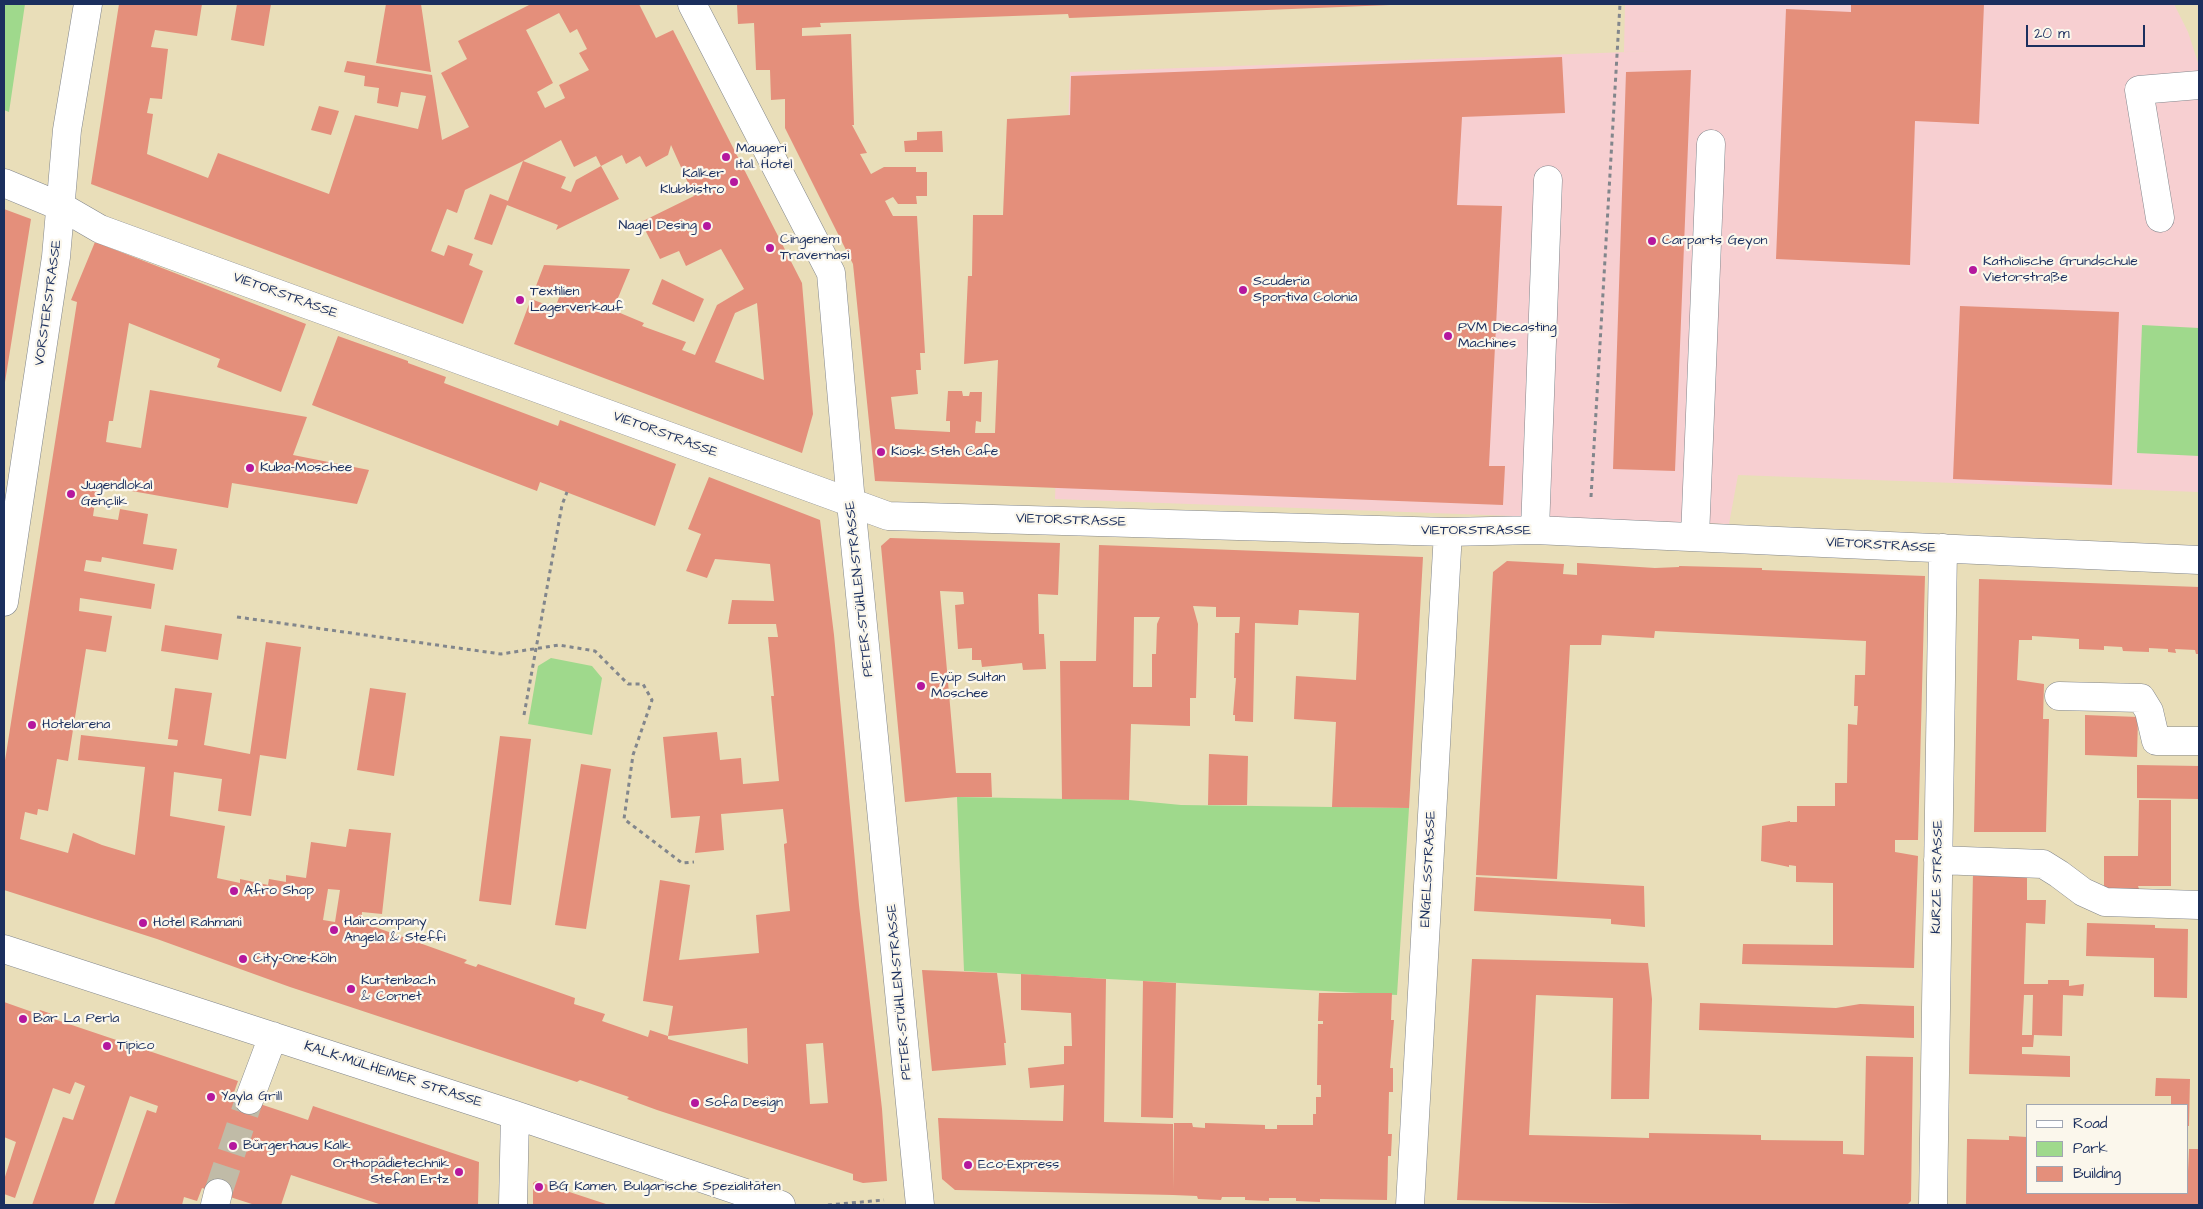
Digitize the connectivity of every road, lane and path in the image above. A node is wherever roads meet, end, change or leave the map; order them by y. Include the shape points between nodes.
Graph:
1 (88, 4) edge
2 (692, 4) edge
3 (1620, 4) edge
4 (2199, 85) edge
5 (1712, 144) dead end
6 (1548, 180) dead end
7 (4, 183) edge
8 (62, 207) junction
9 (2160, 218) dead end
10 (567, 492) dead end
11 (851, 503) junction
12 (1535, 530) junction
13 (1448, 532) junction
14 (1589, 533) junction
15 (1695, 537) junction
16 (1943, 548) junction
17 (2199, 560) edge
18 (4, 602) edge
19 (237, 617) dead end
20 (536, 648) junction
21 (2059, 696) dead end
22 (524, 715) dead end
23 (2199, 741) edge
24 (1938, 860) junction
25 (694, 862) dead end
26 (2199, 904) edge
27 (4, 948) edge
28 (273, 1036) junction
29 (249, 1100) tunnel mouth
30 (515, 1115) junction
31 (887, 1200) dead end
32 (513, 1205) edge
33 (781, 1205) edge
34 (828, 1205) edge
35 (920, 1205) edge
36 (1410, 1205) edge
37 (1933, 1205) edge

1 - 8 street, VORSTERSTRASSE via 67,130
2 - 11 street, PETER-STÜHLEN-STRASSE via 831,273
3 - 14 path
4 - 9 street via 2139,90
5 - 15 street
6 - 12 street
7 - 8 street, VIETORSTRASSE
8 - 11 street, VIETORSTRASSE via 100,229
8 - 18 street, VORSTERSTRASSE
10 - 20 path
11 - 13 street, VIETORSTRASSE via 888,516
11 - 35 street, PETER-STÜHLEN-STRASSE
12 - 13 street, VIETORSTRASSE
12 - 14 street, VIETORSTRASSE
13 - 36 street, ENGELSSTRASSE
14 - 15 street, VIETORSTRASSE
15 - 16 street, VIETORSTRASSE
16 - 17 street, VIETORSTRASSE
16 - 24 street, KURZE STRASSE
19 - 20 path via 501,654
20 - 22 path
20 - 25 path via 559,645 595,651 628,684 643,684 652,700 633,755 624,819 682,864
21 - 23 street via 2141,698 2149,712 2156,741
24 - 26 street via 2043,864 2083,892 2104,902
24 - 37 street, KURZE STRASSE
27 - 28 street, KALK-MÜLHEIMER STRASSE
28 - 29 street
28 - 30 street, KALK-MÜLHEIMER STRASSE
30 - 32 street
30 - 33 street, KALK-MÜLHEIMER STRASSE
31 - 34 path

